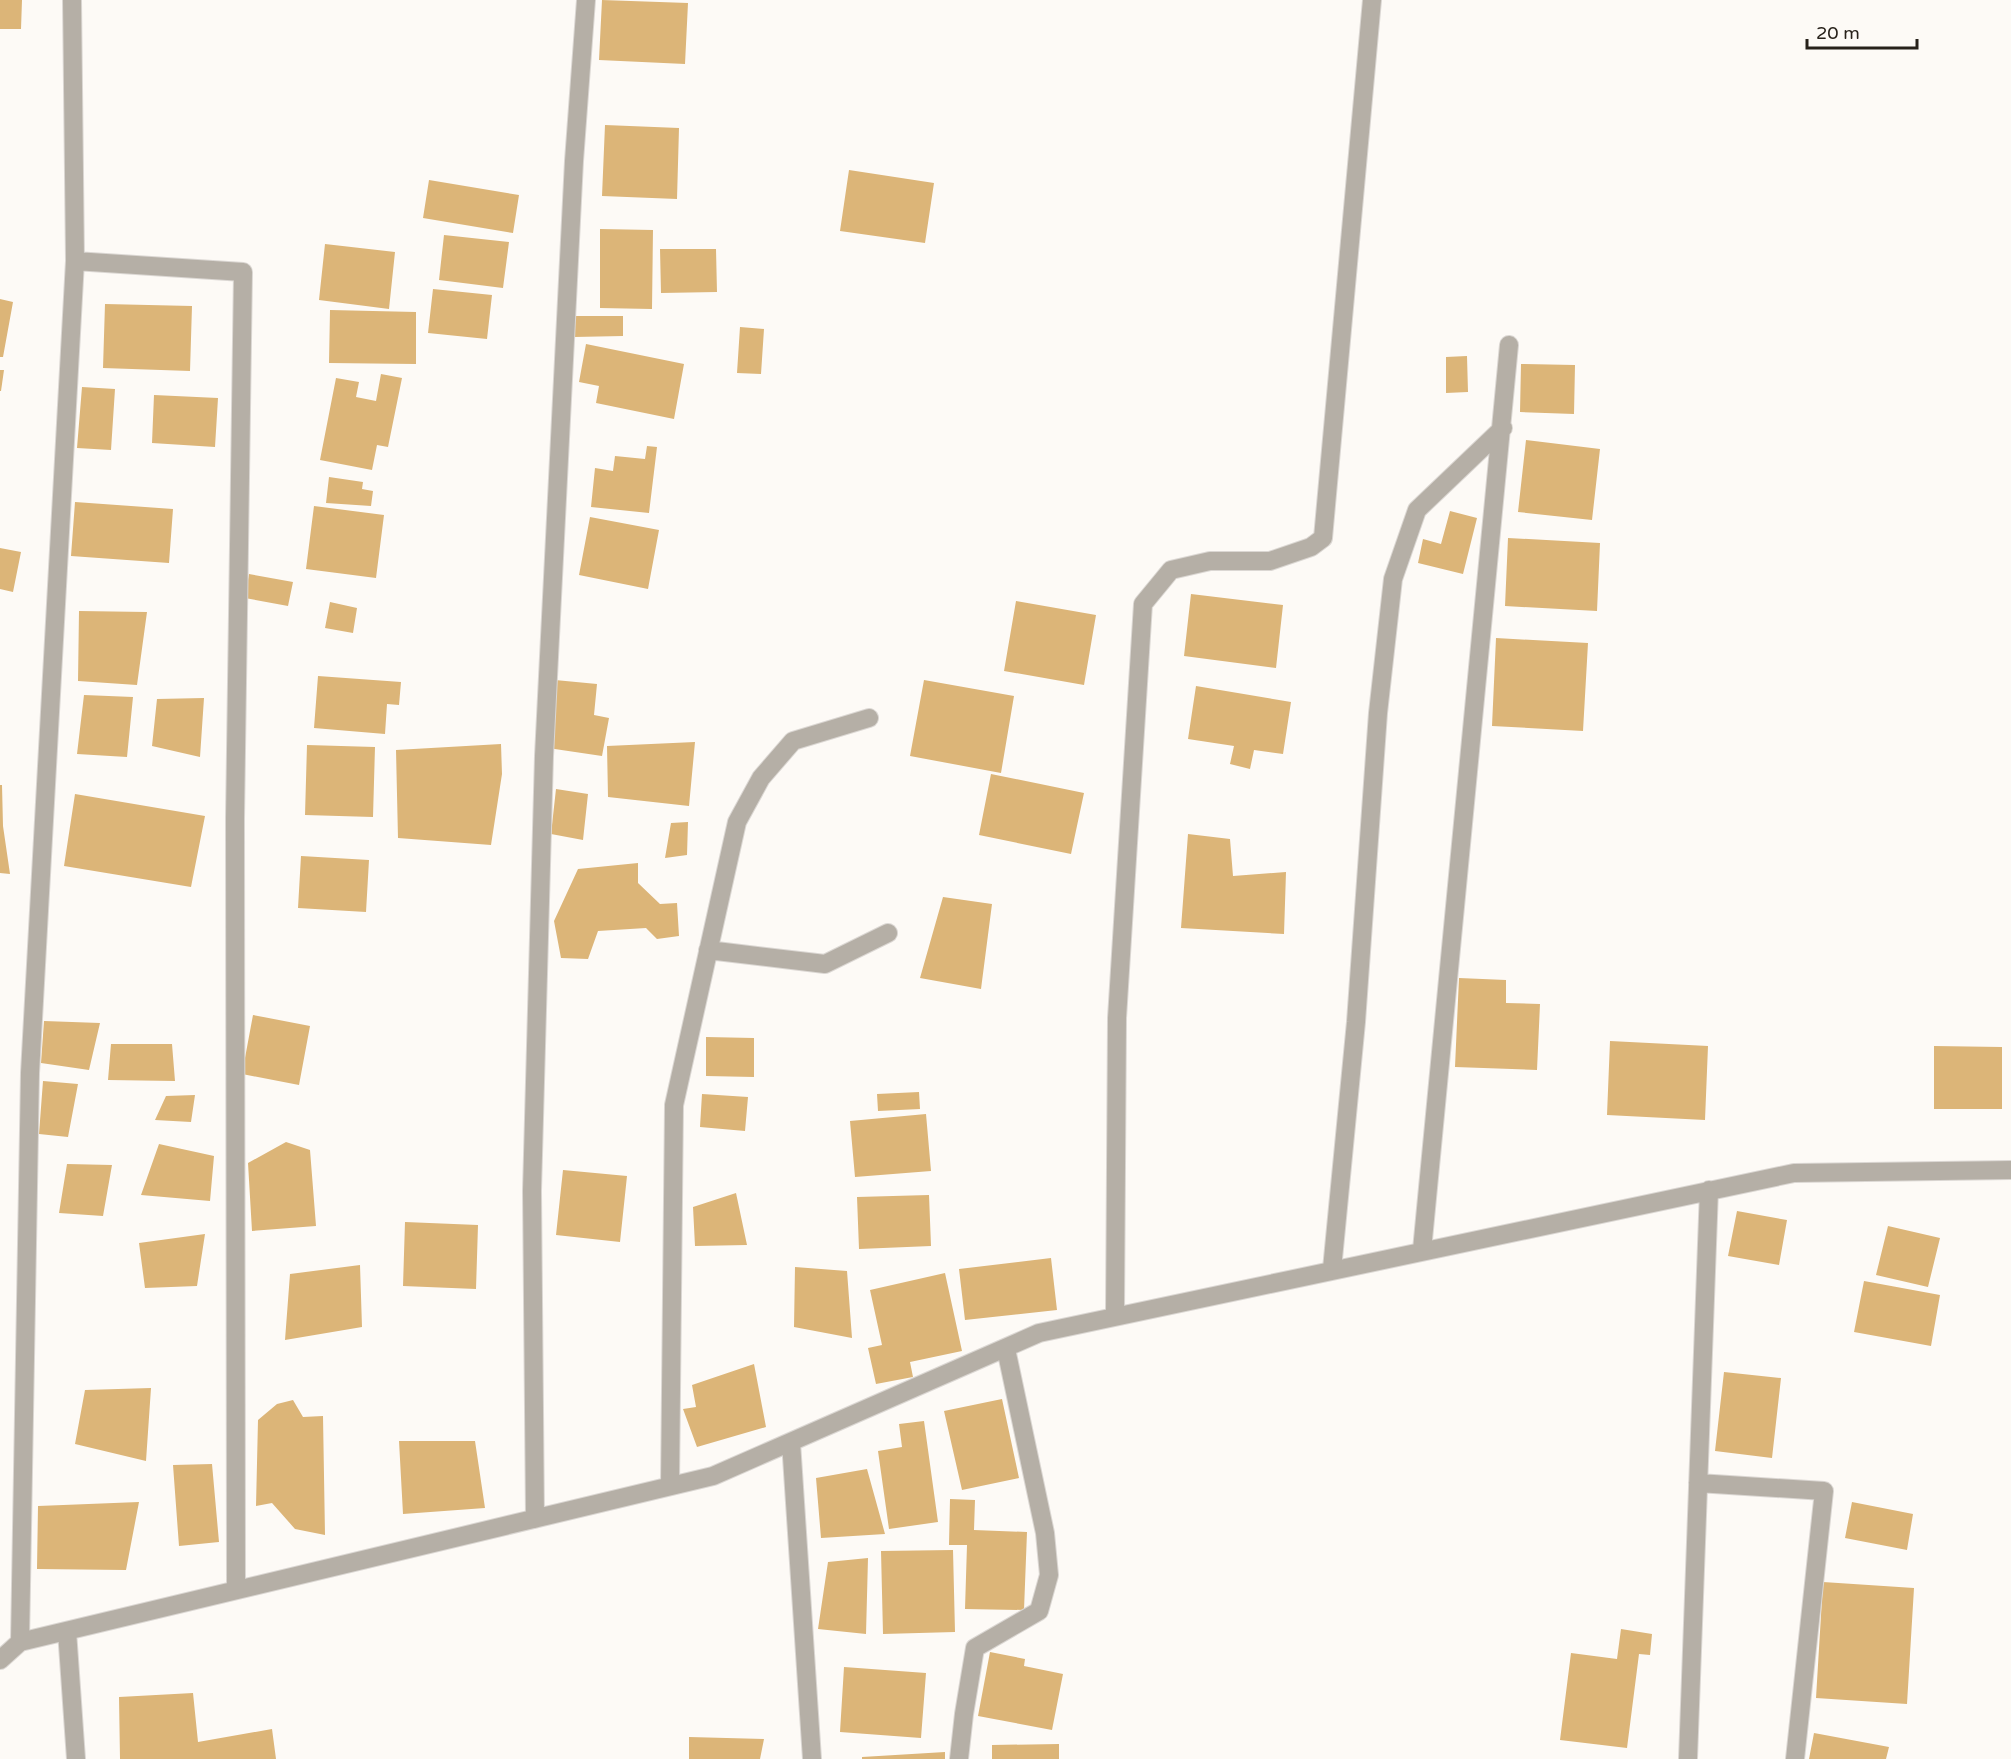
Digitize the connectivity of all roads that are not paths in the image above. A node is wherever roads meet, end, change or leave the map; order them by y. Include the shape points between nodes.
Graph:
1 (72, 0) edge
2 (586, 0) edge
3 (1372, 0) edge
4 (75, 261) junction
5 (1509, 345) dead end
6 (1503, 428) junction
7 (868, 718) dead end
8 (888, 933) dead end
9 (708, 950) junction
10 (2011, 1170) edge
11 (1709, 1190) junction
12 (1422, 1250) junction
13 (1332, 1269) junction
14 (1115, 1315) junction
15 (1006, 1349) junction
16 (791, 1442) junction
17 (1698, 1483) junction
18 (670, 1486) junction
19 (535, 1519) junction
20 (236, 1590) junction
21 (68, 1630) junction
22 (20, 1642) junction
23 (0, 1660) edge
24 (76, 1759) edge
25 (812, 1759) edge
26 (959, 1759) edge
27 (1688, 1759) edge
28 (1794, 1759) edge

1 - 4 street
2 - 19 street via 574,161 544,756 532,1191
3 - 14 street via 1323,538 1311,547 1270,561 1210,561 1171,570 1143,604 1117,1018
4 - 20 street via 243,272 235,819
4 - 22 street via 30,1073
5 - 6 street
6 - 12 street
6 - 13 street via 1417,510 1393,579 1378,713 1356,1022
7 - 9 street via 793,741 761,778 737,822
8 - 9 street via 825,964
9 - 18 street via 674,1105
10 - 11 street via 1794,1173
11 - 12 street
11 - 17 street
12 - 13 street
13 - 14 street
14 - 15 street via 1039,1332
15 - 16 street
15 - 26 street via 1045,1533 1049,1575 1039,1611 975,1648
16 - 18 street via 713,1476
16 - 25 street
17 - 27 street
17 - 28 street via 1824,1491
18 - 19 street
19 - 20 street
20 - 21 street
21 - 22 street
21 - 24 street
22 - 23 street

